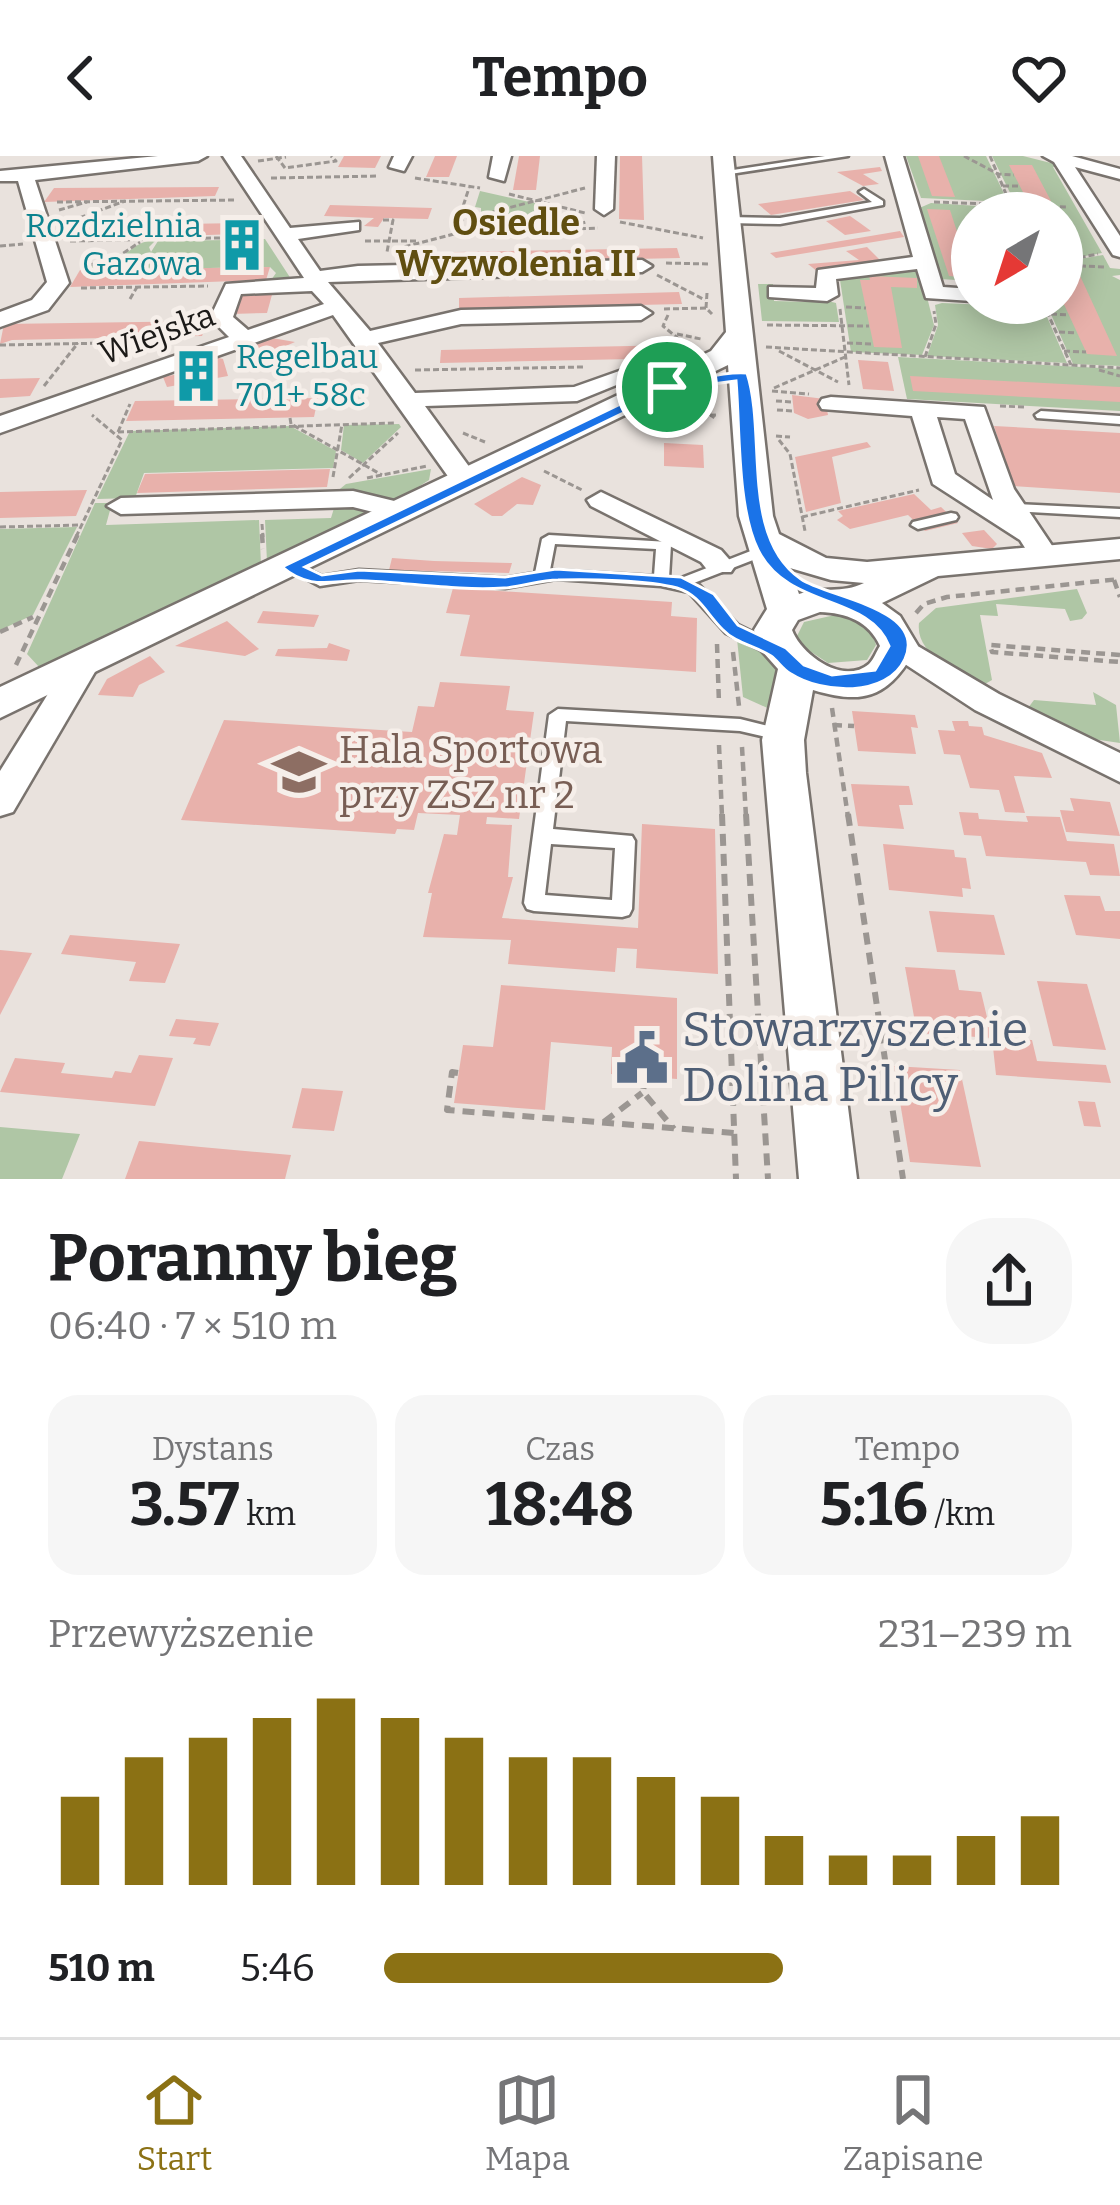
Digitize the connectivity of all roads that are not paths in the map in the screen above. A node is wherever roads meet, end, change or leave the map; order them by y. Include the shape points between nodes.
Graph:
1 (198, 156) edge
2 (232, 156) edge
3 (502, 156) edge
4 (605, 156) edge
5 (770, 156) edge
6 (844, 156) edge
7 (894, 156) edge
8 (1056, 157) edge
9 (120, 161) edge
10 (790, 161) edge
11 (723, 164) edge
12 (766, 168) junction
13 (1120, 174) edge
14 (25, 175) junction
15 (0, 176) edge
16 (494, 186) road end
17 (863, 192) dead end
18 (607, 214) road end
19 (720, 230) junction
20 (358, 234) road end
21 (277, 236) junction
22 (1110, 253) edge
23 (926, 262) junction
24 (650, 271) road end
25 (316, 281) junction
26 (777, 292) dead end
27 (951, 294) edge
28 (336, 308) junction
29 (641, 313) dead end
30 (0, 320) edge
31 (738, 332) junction
32 (244, 338) junction
33 (364, 339) junction
34 (639, 371) dead end
35 (692, 373) junction
36 (843, 397) road end
37 (752, 400) junction
38 (408, 402) junction
39 (922, 409) junction
40 (1041, 415) dead end
41 (1120, 420) edge
42 (0, 425) edge
43 (452, 477) junction
44 (602, 500) road end
45 (121, 506) dead end
46 (1016, 508) junction
47 (406, 512) junction
48 (1120, 513) edge
49 (951, 517) dead end
50 (918, 525) dead end
51 (766, 547) junction
52 (1085, 564) edge
53 (720, 566) junction
54 (930, 566) junction
55 (278, 567) junction
56 (542, 575) junction
57 (661, 581) junction
58 (681, 583) junction
59 (842, 602) junction
60 (727, 622) junction
61 (784, 639) junction
62 (82, 665) junction
63 (833, 694) junction
64 (0, 704) edge
65 (1120, 770) edge
66 (0, 802) edge
67 (544, 836) junction
68 (828, 1179) edge

1 - 9 street
2 - 21 street
3 - 16 street
4 - 18 street
5 - 12 lane
6 - 10 lane
7 - 23 street
8 - 13 street
8 - 22 street via 1094,208
9 - 14 street
10 - 12 lane
11 - 12 lane
11 - 19 street
14 - 15 street
14 - 30 street via 56,281 40,304
17 - 19 lane via 880,203
19 - 31 street
20 - 21 street
21 - 25 street
23 - 26 street via 826,274 827,295
23 - 27 street via 934,293
24 - 25 street via 358,272
25 - 28 street
25 - 32 street via 233,288 220,318
28 - 32 street, Wiejska
28 - 33 street
29 - 33 street via 461,317
31 - 35 street via 721,357
31 - 37 street
32 - 42 street, Wiejska
33 - 38 street
34 - 38 street via 578,394
35 - 37 street
35 - 43 street via 542,454
36 - 39 street
37 - 51 street
38 - 43 street
39 - 46 street via 975,412 1001,492
39 - 52 street via 947,482
40 - 41 lane
43 - 47 street
44 - 53 street
45 - 47 street via 353,499
46 - 48 lane
46 - 52 street
47 - 55 street
49 - 50 lane
51 - 53 lane
51 - 54 street via 841,574
51 - 59 street via 794,583
51 - 61 street
52 - 54 street
52 - 63 street via 916,593
53 - 58 lane
54 - 59 street
55 - 56 lane via 320,581 359,575 505,583
55 - 62 street
56 - 57 lane
56 - 57 lane via 549,538 664,545
57 - 58 lane
58 - 60 lane
59 - 61 street via 805,602
59 - 63 street via 875,614
60 - 61 lane
60 - 61 lane
61 - 63 street
62 - 64 street
62 - 66 street
63 - 65 street via 928,681
63 - 67 lane via 718,724 558,715
63 - 68 street
67 - 67 lane via 534,903 622,909 625,841

